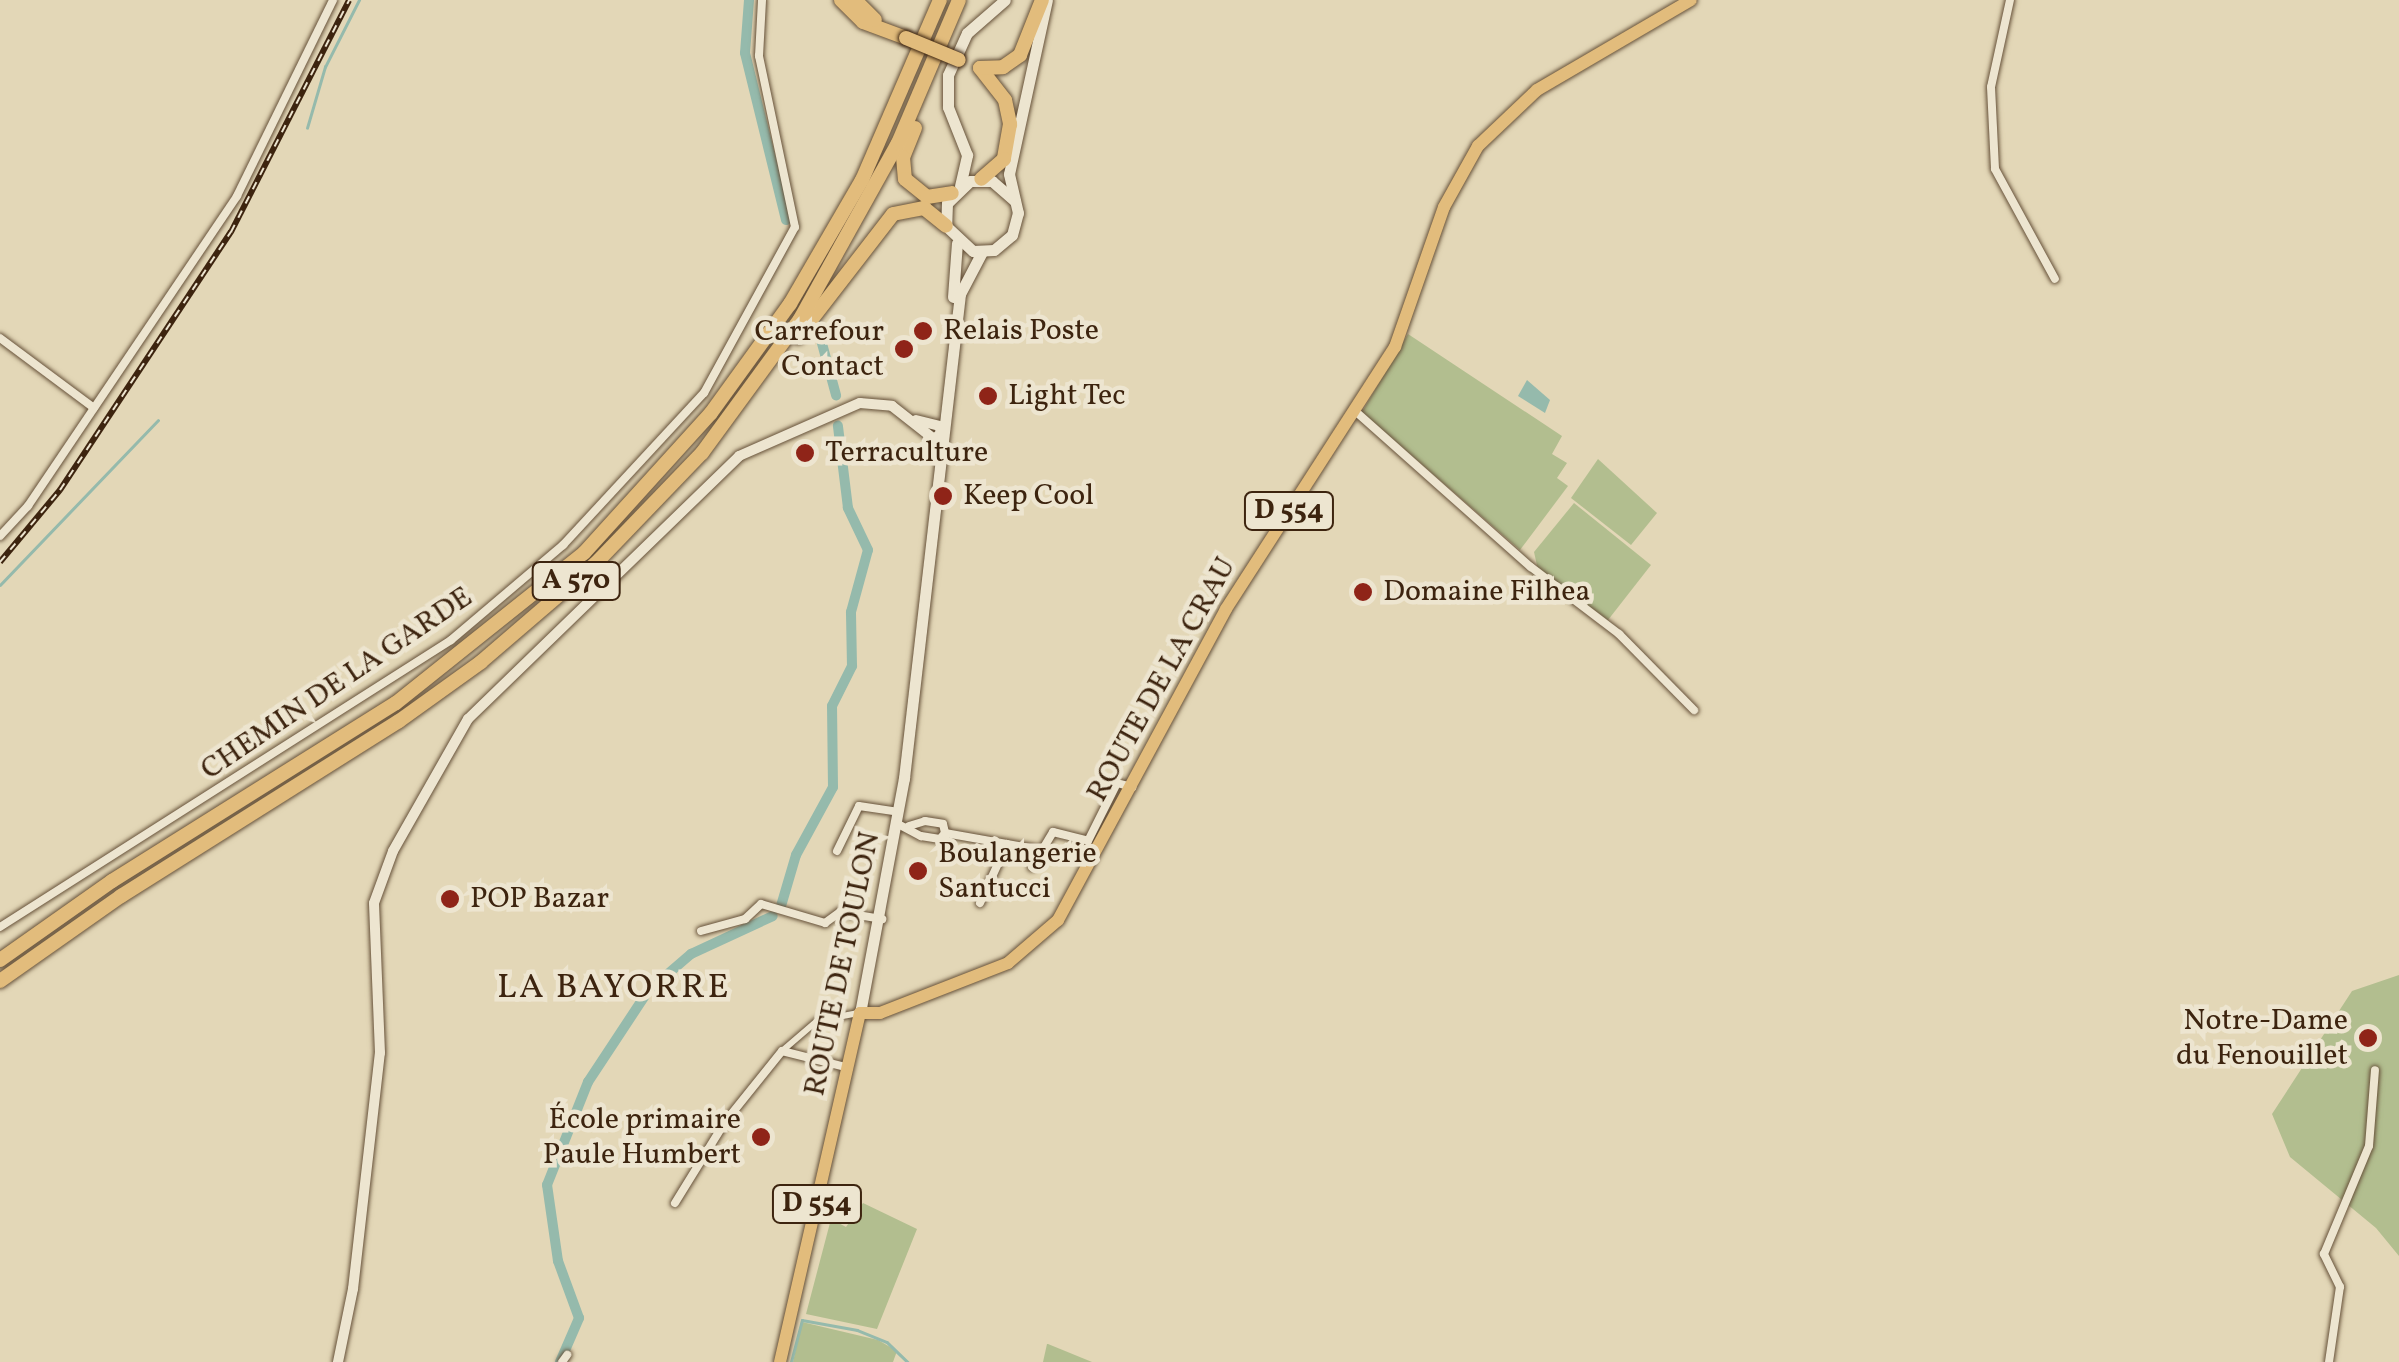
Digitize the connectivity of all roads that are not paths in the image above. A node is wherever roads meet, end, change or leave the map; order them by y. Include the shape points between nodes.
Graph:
1 (333, 0) edge
2 (762, 0) edge
3 (931, 0) edge
4 (940, 0) edge
5 (958, 0) edge
6 (968, 0) edge
7 (1005, 0) edge
8 (1045, 0) edge
9 (1691, 0) edge
10 (2010, 0) edge
11 (852, 3) edge
12 (904, 37) junction
13 (980, 68) junction
14 (1016, 136) junction
15 (982, 179) junction
16 (956, 190) junction
17 (1015, 201) junction
18 (946, 226) junction
19 (956, 243) junction
20 (982, 252) junction
21 (2055, 279) dead end
22 (0, 338) edge
23 (737, 379) junction
24 (94, 408) junction
25 (1355, 411) junction
26 (941, 432) junction
27 (702, 453) junction
28 (0, 536) edge
29 (927, 570) junction
30 (1694, 710) dead end
31 (1132, 787) junction
32 (902, 821) junction
33 (945, 833) junction
34 (1007, 844) junction
35 (1041, 850) junction
36 (836, 851) dead end
37 (1032, 866) dead end
38 (980, 902) dead end
39 (882, 919) junction
40 (0, 927) edge
41 (702, 930) dead end
42 (0, 960) edge
43 (0, 981) edge
44 (860, 1013) junction
45 (880, 1013) junction
46 (854, 1046) junction
47 (782, 1051) junction
48 (848, 1068) junction
49 (2375, 1070) dead end
50 (675, 1202) dead end
51 (338, 1362) edge
52 (780, 1362) edge
53 (2329, 1362) edge

1 - 24 street via 237,196
2 - 40 street, CHEMIN DE LA GARDE via 759,56 795,226 704,393 564,545 451,640
3 - 23 highway via 850,186
4 - 23 highway, A 570 via 862,180
5 - 27 highway, A 570 via 898,144 832,268
6 - 16 highway via 904,156 905,179 917,193
7 - 16 main road via 967,33 948,75 948,108 967,155
8 - 13 highway via 1020,55 1003,68
8 - 14 main road
9 - 25 main road, ROUTE DE LA CRAU / D 554 via 1537,90 1478,146 1444,207 1407,323
10 - 21 street via 1991,88 1996,169
11 - 12 highway
11 - 12 highway via 863,22
12 - 13 highway, bridge
13 - 14 highway via 1009,96
13 - 15 highway via 1005,100 1010,124 1004,159
14 - 17 main road via 1009,174
15 - 16 main road
15 - 17 main road via 1002,185
16 - 18 main road
17 - 20 main road via 1012,235
18 - 19 main road
18 - 27 highway via 918,207 884,221 746,406
19 - 20 main road
19 - 26 main road, ROUTE DE TOULON
20 - 26 main road, ROUTE DE TOULON via 962,284
22 - 24 street
23 - 42 highway, A 570 via 584,552 471,649
24 - 28 street
25 - 30 street via 1531,567 1619,634
25 - 31 main road, ROUTE DE LA CRAU / D 554 via 1233,597
26 - 29 main road, ROUTE DE TOULON
26 - 29 main road, ROUTE DE TOULON
26 - 51 street via 892,406 860,403 740,456 468,719 392,851 374,903 380,1053 353,1289
27 - 43 highway, A 570 via 595,564 481,662
29 - 32 main road, ROUTE DE TOULON
31 - 35 street via 1117,783 1088,841 1053,832
31 - 45 main road, ROUTE DE LA CRAU / D 554 via 1078,890 1042,939 1008,963
32 - 33 street via 943,824
32 - 33 street via 921,836 940,839
32 - 36 street via 859,806
32 - 39 main road, ROUTE DE TOULON
33 - 34 street
34 - 35 street
34 - 38 street
35 - 37 street
39 - 41 street via 840,912 825,923 762,904 745,919
39 - 44 main road, ROUTE DE TOULON
44 - 45 main road, ROUTE DE LA CRAU / D 554
44 - 46 main road, ROUTE DE TOULON / D 554
44 - 47 street via 817,1022
45 - 46 main road
46 - 48 main road, ROUTE DE TOULON / D 554
47 - 48 street
47 - 50 street via 725,1122
48 - 52 main road, ROUTE DE TOULON / D 554
49 - 53 street via 2369,1146 2324,1254 2340,1286

